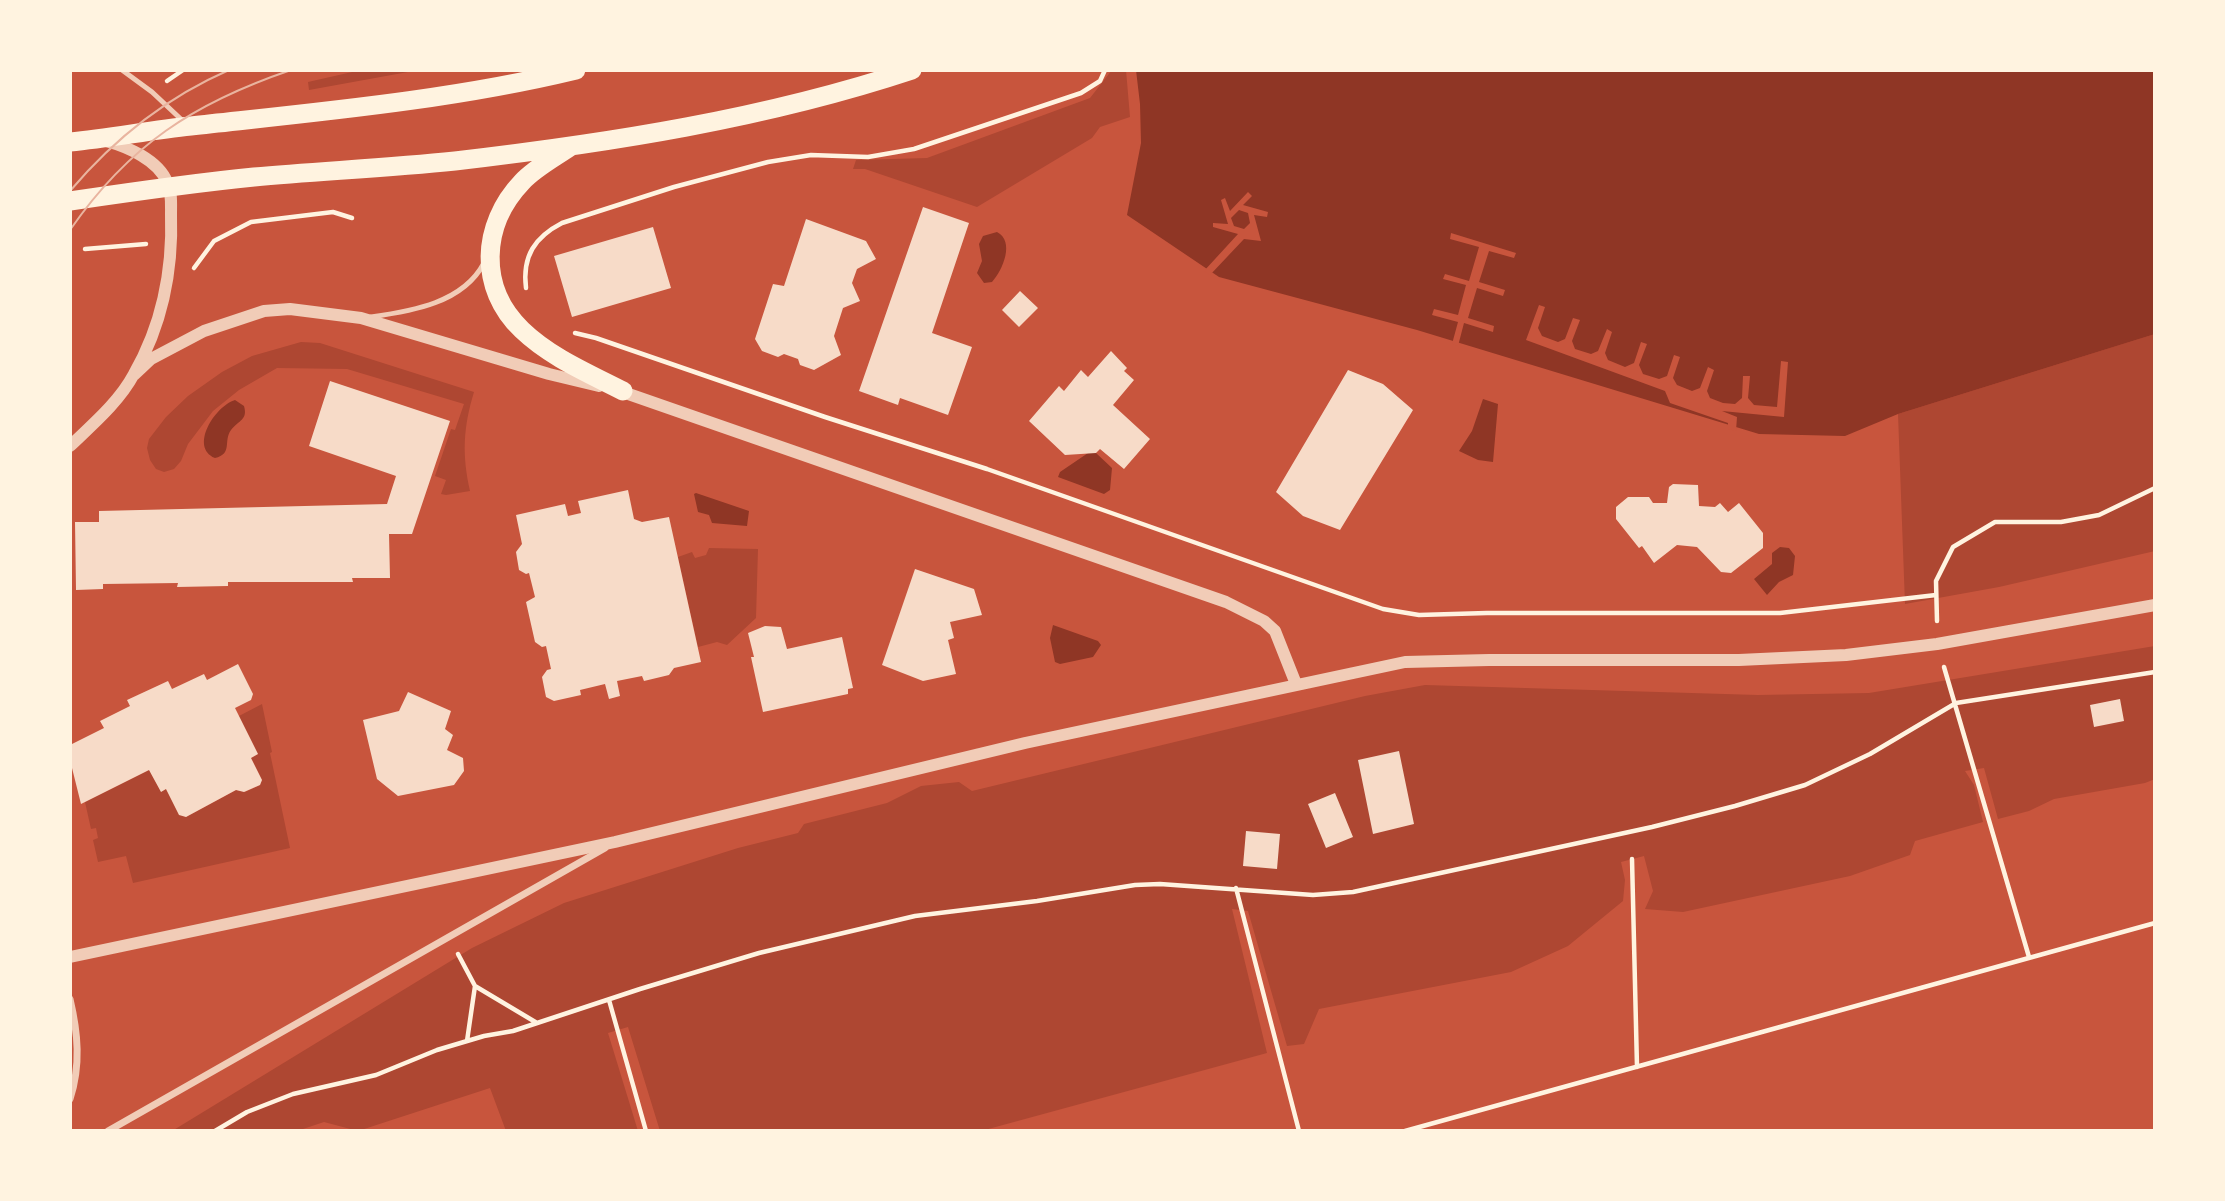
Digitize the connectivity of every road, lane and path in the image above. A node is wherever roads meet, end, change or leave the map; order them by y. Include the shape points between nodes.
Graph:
1 (122, 70) edge
2 (576, 70) edge
3 (912, 70) edge
4 (1105, 70) edge
5 (189, 126) junction
6 (96, 139) junction
7 (70, 142) edge
8 (574, 145) junction
9 (170, 189) junction
10 (70, 201) edge
11 (352, 218) dead end
12 (146, 244) dead end
13 (85, 249) dead end
14 (489, 250) junction
15 (191, 277) dead end
16 (527, 295) dead end
17 (361, 318) junction
18 (573, 333) dead end
19 (134, 375) junction
20 (622, 391) junction
21 (70, 446) edge
22 (2155, 488) edge
23 (1936, 596) junction
24 (2155, 605) edge
25 (1937, 644) junction
26 (2155, 672) edge
27 (1296, 684) junction
28 (1956, 703) junction
29 (615, 842) junction
30 (1632, 859) dead end
31 (1236, 888) junction
32 (2155, 923) edge
33 (457, 953) dead end
34 (70, 957) edge
35 (2029, 958) junction
36 (475, 986) junction
37 (70, 999) edge
38 (609, 1000) junction
39 (537, 1023) junction
40 (467, 1041) junction
41 (1637, 1067) junction
42 (70, 1099) edge
43 (108, 1131) edge
44 (215, 1131) edge
45 (646, 1131) edge
46 (1299, 1131) edge
47 (1405, 1131) edge

1 - 5 lane
2 - 5 highway via 371,105
3 - 8 highway via 772,110
4 - 16 path via 1100,81 1081,93 914,149 868,157 811,155 768,162 562,223 547,230 531,250
5 - 6 highway
6 - 7 highway
6 - 9 street via 141,156 163,175
8 - 9 highway
8 - 14 highway via 516,189 506,202
9 - 10 highway
9 - 19 street via 171,244 164,296
11 - 15 path via 333,212 251,222 214,241
12 - 13 path
14 - 17 lane via 479,273 452,295 420,308
14 - 20 highway via 495,291 522,330 550,352
17 - 19 street via 306,309 264,311 181,341
17 - 20 street
18 - 23 path via 987,470 1383,609 1419,615 1780,613
19 - 21 street
20 - 27 street via 1226,602 1275,631
22 - 23 path via 2099,515 2061,522 1995,522 1953,548 1936,581
23 - 25 path
24 - 25 street
25 - 27 street via 1846,655 1739,660 1405,662
25 - 28 path
26 - 28 path
27 - 29 street via 1025,743
28 - 31 path via 1824,777 1735,806 1353,892 1313,895
28 - 35 path
29 - 34 street
29 - 43 street
30 - 41 path
31 - 38 path via 1135,885 915,916 760,953
31 - 46 path
32 - 35 path
33 - 36 path
35 - 41 path
36 - 39 path
36 - 40 path
37 - 42 street via 78,1033
38 - 39 path
38 - 45 path
39 - 40 path
40 - 44 path via 376,1075 293,1094
41 - 47 path

